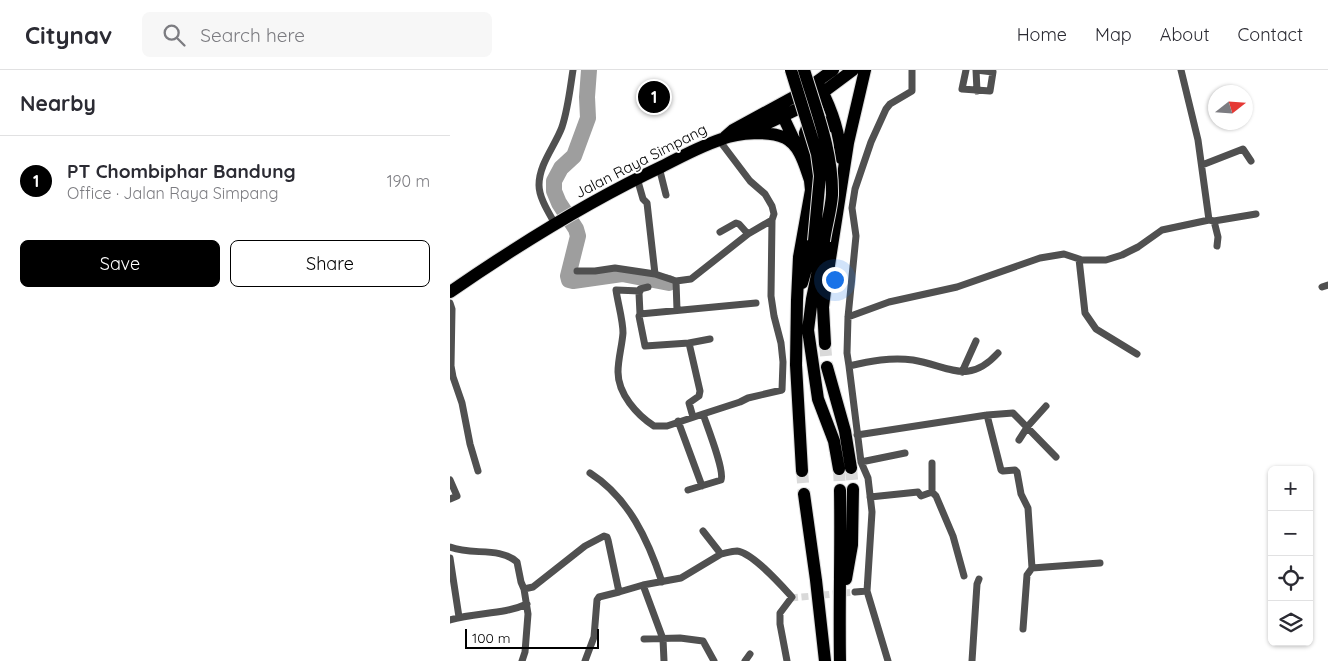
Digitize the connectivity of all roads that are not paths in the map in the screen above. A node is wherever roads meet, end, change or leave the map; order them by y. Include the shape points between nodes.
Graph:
1 (573, 70) edge
2 (791, 70) edge
3 (804, 70) edge
4 (833, 70) edge
5 (853, 70) edge
6 (865, 70) edge
7 (912, 70) edge
8 (966, 70) edge
9 (976, 70) edge
10 (1182, 70) edge
11 (820, 88) junction
12 (977, 91) junction
13 (780, 111) junction
14 (835, 128) junction
15 (736, 133) junction
16 (721, 139) junction
17 (801, 155) junction
18 (1251, 161) dead end
19 (1202, 165) junction
20 (659, 167) junction
21 (637, 178) junction
22 (811, 183) junction
23 (842, 186) junction
24 (666, 195) dead end
25 (1256, 214) dead end
26 (772, 220) junction
27 (1212, 220) junction
28 (557, 223) junction
29 (720, 232) dead end
30 (748, 234) junction
31 (819, 241) junction
32 (1218, 246) dead end
33 (1079, 259) junction
34 (577, 271) dead end
35 (655, 274) junction
36 (676, 281) junction
37 (648, 287) dead end
38 (640, 291) junction
39 (450, 292) edge
40 (797, 300) junction
41 (450, 303) edge
42 (756, 303) dead end
43 (677, 310) junction
44 (640, 314) junction
45 (848, 317) junction
46 (710, 339) dead end
47 (976, 341) dead end
48 (689, 343) junction
49 (825, 344) tunnel mouth
50 (998, 353) dead end
51 (1137, 354) dead end
52 (848, 366) junction
53 (828, 367) tunnel mouth
54 (962, 372) junction
55 (1046, 406) dead end
56 (703, 414) junction
57 (986, 415) junction
58 (693, 417) junction
59 (678, 421) junction
60 (1028, 426) junction
61 (857, 435) junction
62 (1019, 440) dead end
63 (905, 453) dead end
64 (1056, 457) dead end
65 (932, 463) dead end
66 (850, 466) junction
67 (478, 471) dead end
68 (802, 471) tunnel mouth
69 (590, 473) dead end
70 (450, 480) edge
71 (702, 486) junction
72 (688, 490) dead end
73 (846, 490) tunnel mouth
74 (932, 492) junction
75 (804, 494) tunnel mouth
76 (870, 497) junction
77 (450, 499) edge
78 (703, 531) dead end
79 (450, 547) edge
80 (721, 554) junction
81 (450, 558) edge
82 (1100, 563) dead end
83 (1032, 568) junction
84 (964, 576) dead end
85 (979, 579) dead end
86 (662, 582) junction
87 (643, 585) junction
88 (524, 589) junction
89 (866, 591) junction
90 (619, 592) junction
91 (855, 592) tunnel mouth
92 (453, 598) edge
93 (527, 604) junction
94 (459, 617) junction
95 (450, 620) edge
96 (1023, 629) dead end
97 (644, 639) dead end
98 (663, 639) junction
99 (840, 640) junction
100 (750, 654) dead end
101 (522, 661) edge
102 (585, 661) edge
103 (664, 661) edge
104 (714, 661) edge
105 (745, 661) edge
106 (787, 661) edge
107 (825, 661) edge
108 (840, 661) edge
109 (848, 661) edge
110 (888, 661) edge
111 (972, 661) edge

1 - 28 street via 562,127 543,166 539,184 540,193
2 - 31 highway, bridge via 818,154
3 - 31 highway, bridge via 829,152 832,175 832,197
4 - 11 highway
5 - 11 highway
6 - 23 highway
7 - 45 street via 912,91 886,110 871,142 854,194 852,208 856,236
8 - 12 street via 962,89
9 - 12 street
9 - 12 street via 993,74 990,91
10 - 19 street
11 - 13 highway, Jalan Raya Simpang
11 - 14 highway
13 - 15 highway, Jalan Raya Simpang
13 - 17 highway
14 - 22 highway via 826,122 816,121 807,128
14 - 23 highway
15 - 16 highway, Jalan Raya Simpang
15 - 17 highway via 765,132 785,137
16 - 20 highway, Jalan Raya Simpang
16 - 26 street via 750,181 765,194 772,206
17 - 22 highway
18 - 19 street via 1243,149
19 - 27 street
20 - 21 highway, Jalan Raya Simpang
20 - 24 street
21 - 28 highway, Jalan Raya Simpang
21 - 35 street via 643,199 647,202
22 - 40 highway via 799,258
23 - 49 highway via 823,307
25 - 27 street
26 - 30 street
26 - 56 street via 771,296 781,344 782,390
27 - 32 street
27 - 33 street via 1162,230 1122,255 1099,261
28 - 39 highway, Jalan Raya Simpang
29 - 30 street via 736,223
30 - 36 street via 691,279
31 - 40 highway
31 - 66 highway via 808,330 818,399 834,441
33 - 45 street via 1064,254 1040,258 957,287 889,302
33 - 51 street via 1085,313 1096,329
34 - 35 street via 615,268
35 - 36 street
36 - 43 street
37 - 38 street
38 - 44 street
38 - 59 street via 616,290 623,332 618,364 620,384 633,407 651,425 668,426
40 - 68 highway via 796,365
41 - 67 street via 451,366
42 - 43 street
43 - 44 street
44 - 48 street via 645,346
45 - 52 street
46 - 48 street
47 - 54 street
48 - 58 street via 700,392 689,404
50 - 54 street via 976,370
52 - 54 street via 885,359 913,360
52 - 61 street
53 - 66 highway via 845,431
55 - 60 street
56 - 58 street
56 - 71 street via 723,474 721,480
57 - 60 street via 1013,413
57 - 61 street
57 - 83 street via 1001,470 1017,472 1021,494 1028,508
58 - 59 street
59 - 71 street
60 - 62 street
60 - 64 street
61 - 66 street
63 - 66 street
65 - 74 street
66 - 76 street via 868,478
69 - 86 street via 603,482 638,523
70 - 77 street via 457,496
71 - 72 street
73 - 99 highway via 852,545 839,603
74 - 76 street via 922,496 918,492
74 - 84 street via 953,536
75 - 107 highway
76 - 89 street via 872,512
78 - 80 street
79 - 88 street via 513,559 519,567
80 - 86 street via 689,575
80 - 106 street via 734,551 744,554 766,570 792,598 780,612
81 - 92 street
82 - 83 street
83 - 96 street via 1027,575
85 - 111 street
86 - 87 street
87 - 90 street
87 - 98 street
88 - 90 street via 533,587 585,546 604,536 608,540
88 - 93 street
89 - 91 street
89 - 110 street
90 - 102 street via 597,600 594,637
92 - 94 street
93 - 94 street
93 - 101 street
94 - 95 street
97 - 98 street
98 - 103 street
98 - 104 street via 703,641
99 - 108 highway
99 - 109 highway
100 - 105 street

